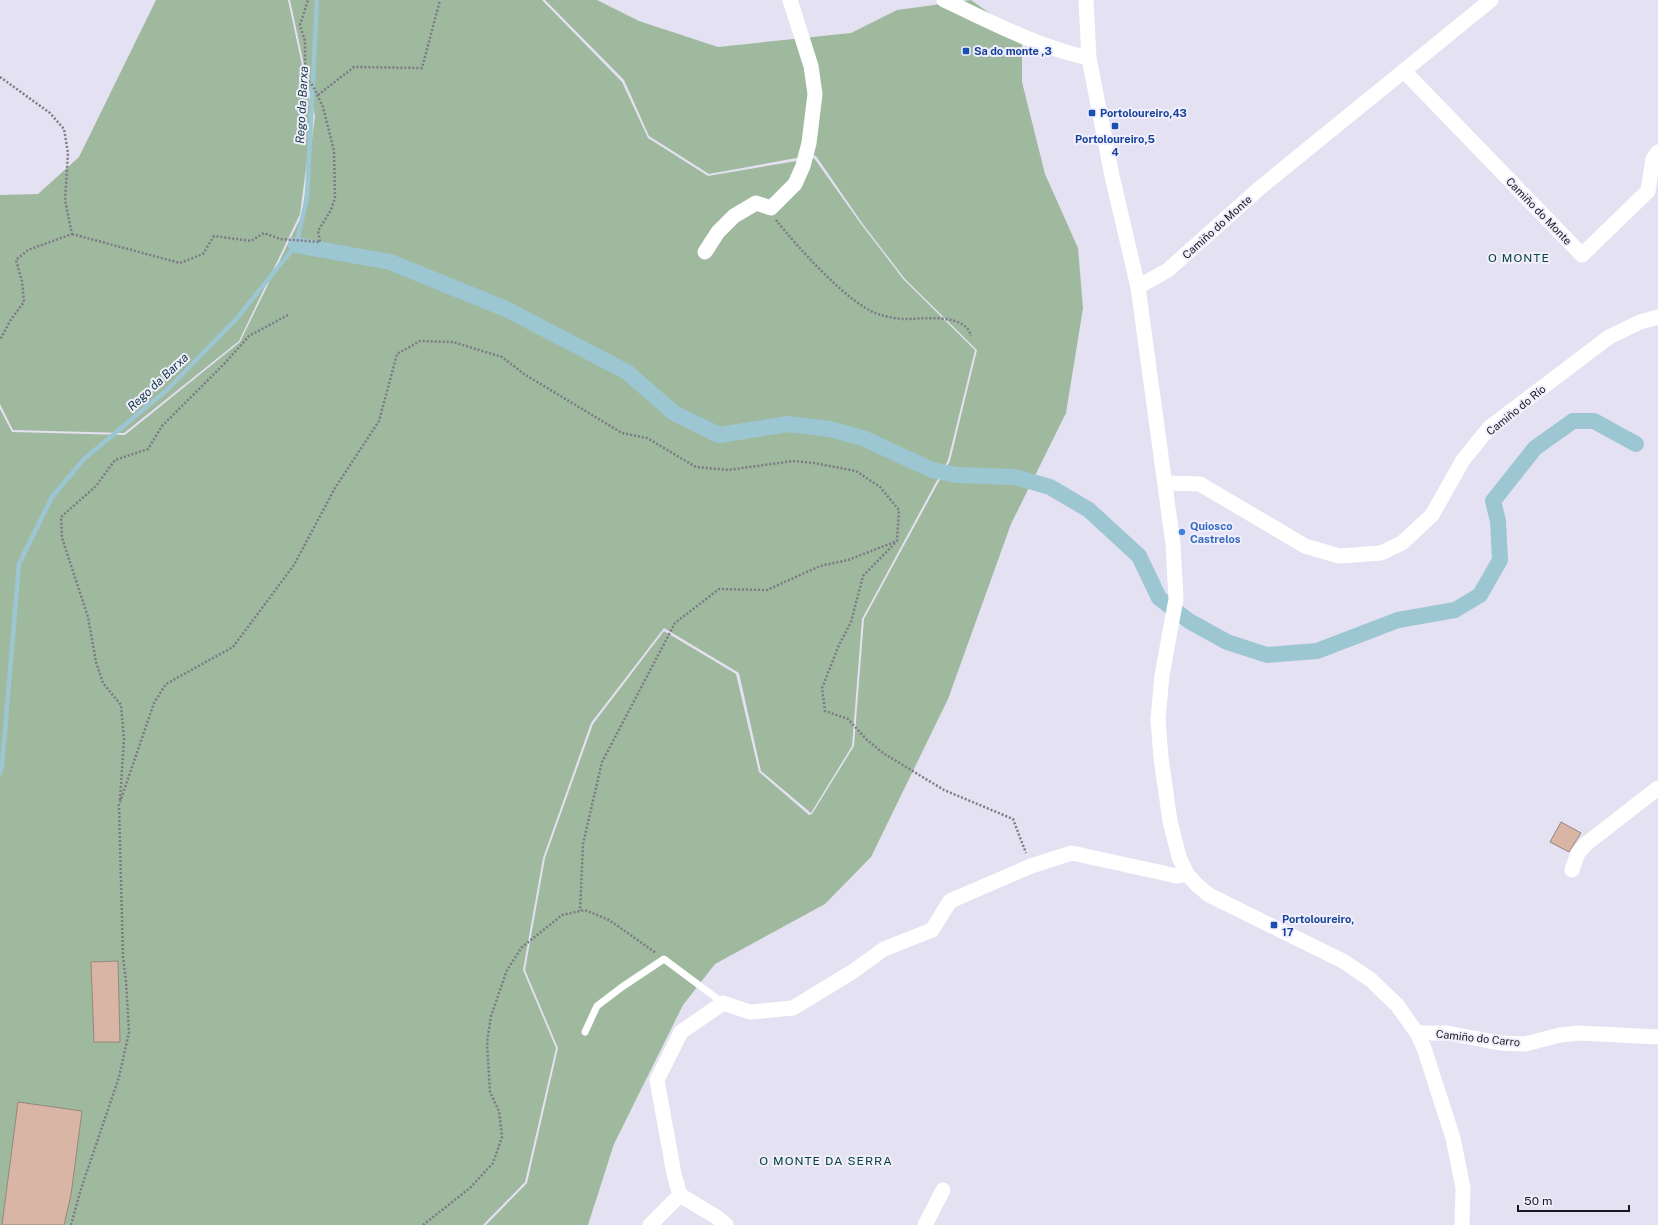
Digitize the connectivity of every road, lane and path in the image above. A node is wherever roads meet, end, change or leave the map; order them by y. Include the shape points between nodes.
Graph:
1 (308, 0) edge
2 (440, 0) edge
3 (790, 0) edge
4 (944, 0) edge
5 (1086, 0) edge
6 (1491, 0) edge
7 (1089, 58) junction
8 (1404, 71) junction
9 (0, 77) edge
10 (318, 95) junction
11 (1658, 152) edge
12 (771, 208) junction
13 (72, 234) junction
14 (706, 252) dead end
15 (1138, 287) junction
16 (288, 315) dead end
17 (1658, 317) edge
18 (971, 336) dead end
19 (0, 340) edge
20 (1165, 483) junction
21 (897, 541) junction
22 (1658, 788) edge
23 (120, 805) junction
24 (1031, 866) junction
25 (1572, 870) dead end
26 (1187, 874) junction
27 (580, 911) junction
28 (664, 960) junction
29 (723, 1003) junction
30 (585, 1032) dead end
31 (1417, 1033) junction
32 (1658, 1036) edge
33 (943, 1190) dead end
34 (680, 1195) junction
35 (71, 1225) edge
36 (423, 1225) edge
37 (650, 1225) edge
38 (726, 1225) edge
39 (925, 1225) edge
40 (1462, 1225) edge

1 - 10 path via 300,25 305,41 305,76
2 - 10 path via 422,68 354,67
3 - 12 street via 811,66 815,94 809,143 803,166 795,184
4 - 7 street via 1012,33 1067,54
5 - 7 street
6 - 8 street, Camiño do Monte
7 - 15 street via 1112,176
8 - 11 street, Camiño do Monte via 1582,255 1648,190 1653,159
8 - 15 street, Camiño do Monte via 1261,187 1168,270
9 - 13 path via 50,113 64,129 68,153 65,200
10 - 13 path via 334,151 336,198 318,231 320,242 280,239 264,233 250,241 214,236 203,254 180,263
12 - 14 street via 756,203 734,216 718,232
12 - 18 path via 776,220 791,238 846,294 866,309 880,315 904,319 937,317 954,321 966,327
13 - 19 path via 28,250 16,260 24,302
15 - 20 street
16 - 23 path via 249,336 162,426 148,449 115,460 96,486 61,517 62,538 88,617 96,662 103,683 121,705 124,739
17 - 20 street, Camiño do Río via 1640,322 1609,337 1489,428 1463,460 1432,515 1402,543 1381,553 1339,556 1305,546 1200,484
20 - 26 street via 1173,544 1176,599 1162,675 1158,720 1160,758 1170,821 1179,857
21 - 23 path via 899,510 880,487 856,471 793,461 728,470 696,467 647,438 622,433 524,374 502,357 452,342 420,341 397,354 379,421 335,488 285,578 233,647 166,684 154,703
21 - 24 path via 863,576 851,622 839,644 822,688 825,711 848,719 883,753 944,790 1013,819
21 - 27 path via 848,560 820,566 767,590 719,589 675,623 602,762 583,844
22 - 25 street via 1586,844 1578,853
23 - 35 path via 123,957 129,1032 119,1078
24 - 26 street via 1072,853 1177,876
24 - 29 street via 950,901 932,930 884,949 852,972 792,1008 750,1012
26 - 31 street via 1209,895 1357,970 1397,1005
27 - 28 path via 585,910 609,920
27 - 36 path via 562,915 522,947 507,970 491,1016 487,1042 490,1092 499,1111 502,1137 493,1163 470,1188
28 - 29 lane
28 - 30 lane via 597,1006
29 - 34 street via 681,1032 657,1080
31 - 32 street, Camiño do Carro via 1447,1033 1500,1043 1525,1044 1580,1033
31 - 40 street via 1439,1091 1459,1163 1463,1188
33 - 39 street
34 - 37 street
34 - 38 street

